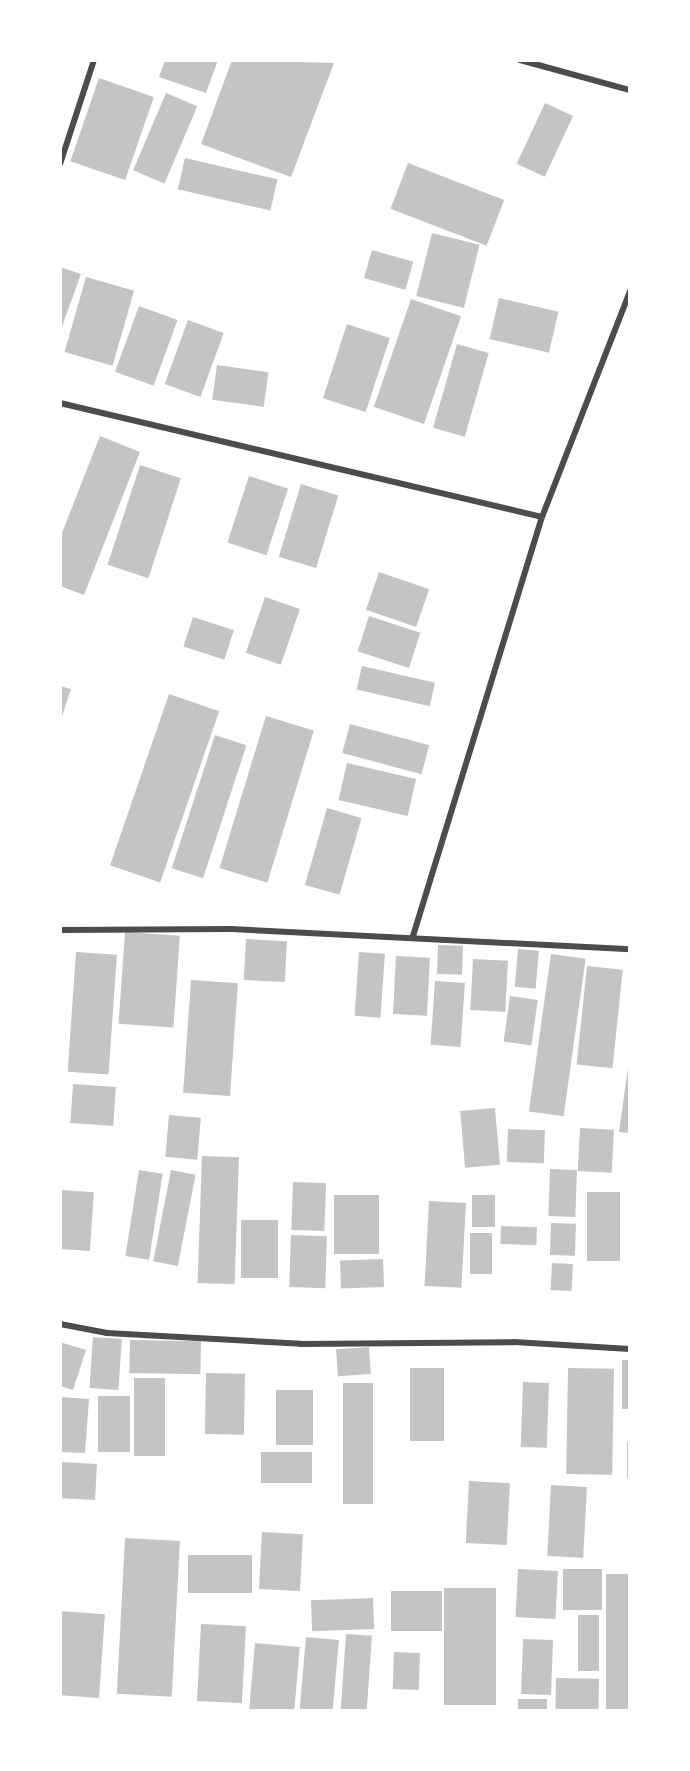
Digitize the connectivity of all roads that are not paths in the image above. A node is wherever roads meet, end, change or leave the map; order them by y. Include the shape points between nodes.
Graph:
1 (94, 60) edge
2 (520, 60) edge
3 (630, 90) edge
4 (60, 165) edge
5 (630, 291) edge
6 (60, 403) edge
7 (542, 517) junction
8 (60, 930) edge
9 (413, 936) junction
10 (630, 949) edge
11 (60, 1324) edge
12 (630, 1349) edge

1 - 4 street
2 - 3 street
5 - 7 street
6 - 7 street
7 - 9 street
8 - 9 street via 231,929
9 - 10 street
11 - 12 street via 107,1333 301,1344 514,1342

